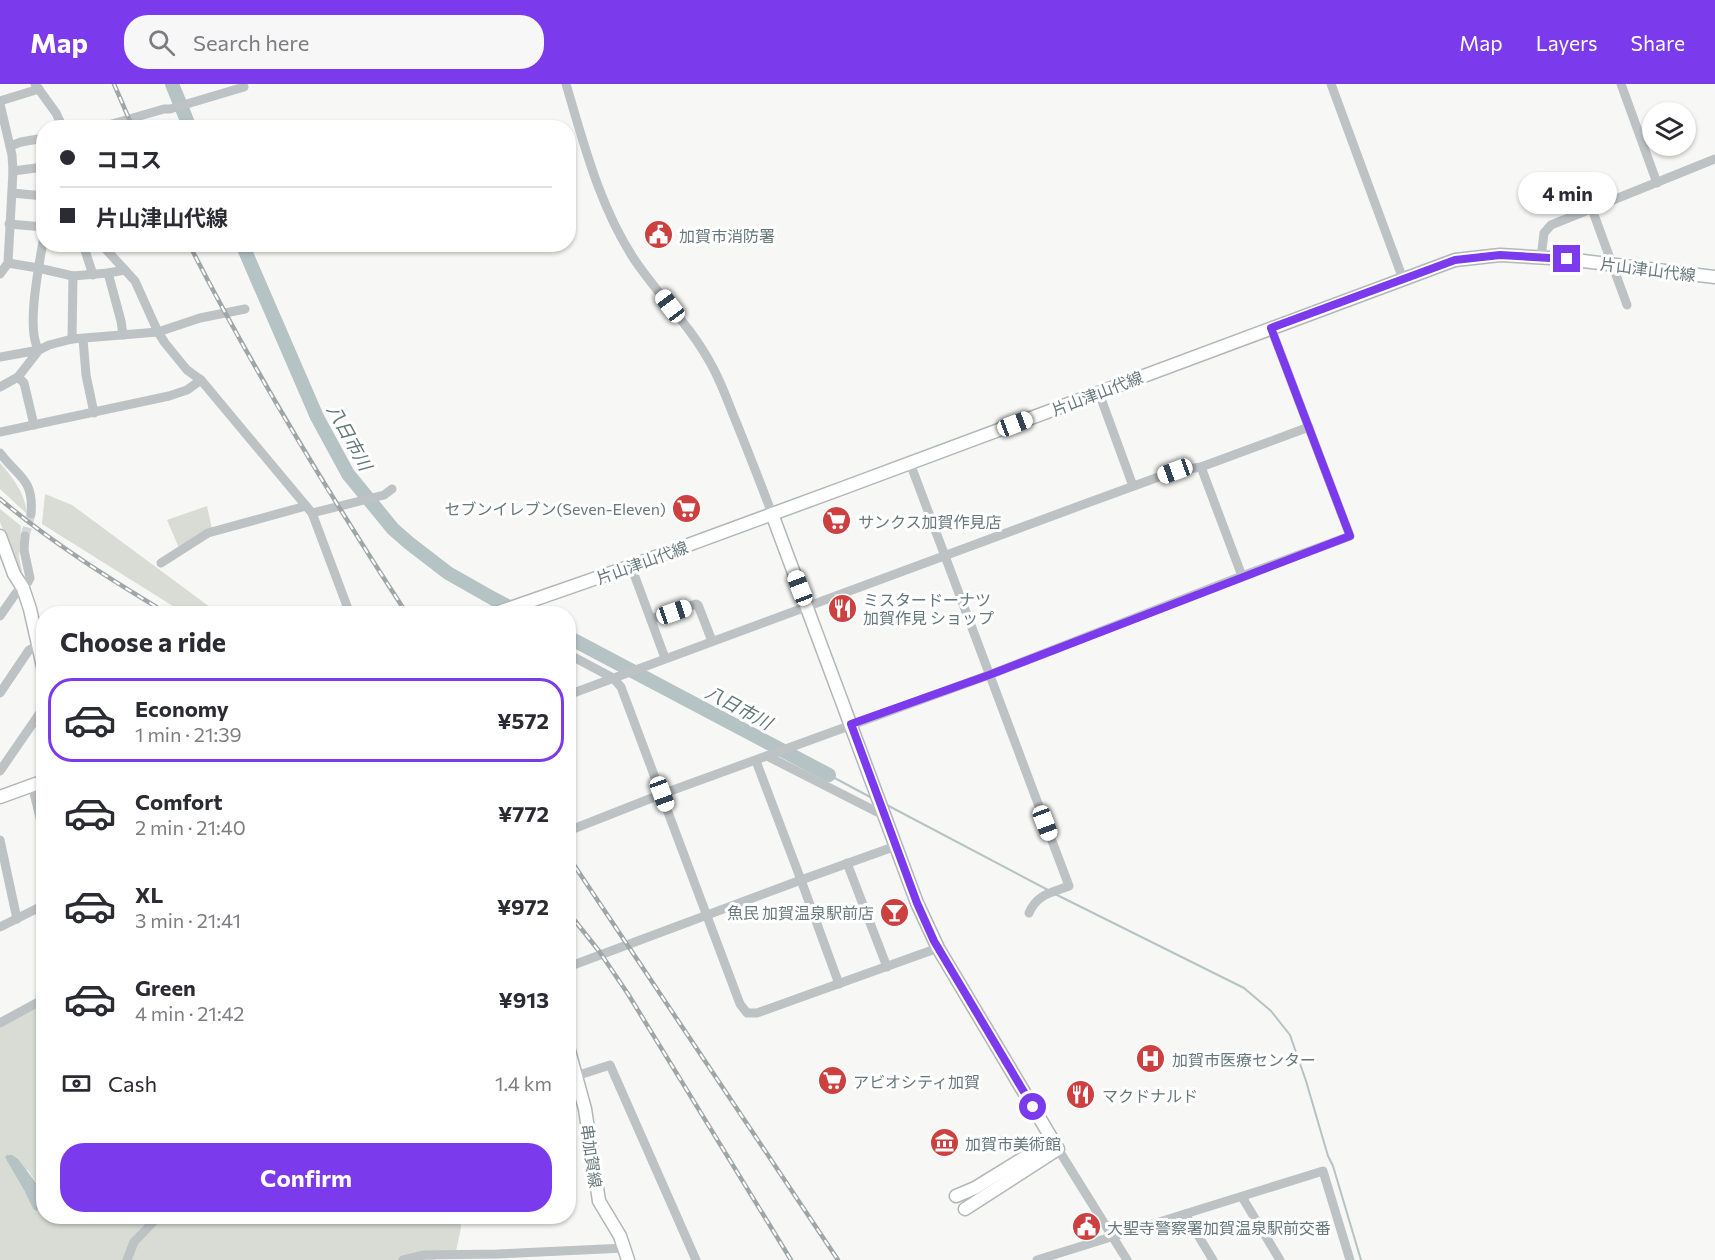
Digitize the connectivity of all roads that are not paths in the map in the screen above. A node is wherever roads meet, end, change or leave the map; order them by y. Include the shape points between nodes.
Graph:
1 (566, 84) edge
2 (1331, 84) edge
3 (1621, 84) edge
4 (37, 87) edge
5 (244, 87) dead end
6 (0, 102) edge
7 (59, 120) edge
8 (126, 120) edge
9 (36, 139) edge
10 (11, 148) junction
11 (0, 153) edge
12 (1715, 159) edge
13 (36, 168) edge
14 (13, 171) junction
15 (1657, 183) junction
16 (12, 193) junction
17 (36, 195) edge
18 (1592, 209) junction
19 (6, 218) edge
20 (36, 225) edge
21 (41, 252) edge
22 (88, 252) edge
23 (108, 252) edge
24 (1541, 258) junction
25 (8, 263) junction
26 (1613, 264) junction
27 (38, 268) junction
28 (125, 270) junction
29 (108, 273) junction
30 (0, 274) edge
31 (93, 274) junction
32 (73, 276) junction
33 (1715, 277) edge
34 (1403, 279) junction
35 (1627, 305) dead end
36 (245, 309) dead end
37 (1271, 328) junction
38 (158, 332) junction
39 (123, 335) junction
40 (72, 339) junction
41 (83, 339) junction
42 (39, 350) junction
43 (0, 357) edge
44 (18, 377) junction
45 (201, 380) junction
46 (0, 387) edge
47 (1099, 393) junction
48 (94, 413) junction
49 (34, 425) junction
50 (1309, 427) junction
51 (0, 432) edge
52 (0, 453) edge
53 (910, 463) junction
54 (1201, 467) junction
55 (1133, 486) junction
56 (392, 489) dead end
57 (309, 510) junction
58 (31, 514) tunnel mouth
59 (772, 514) junction
60 (0, 536) edge
61 (25, 536) tunnel mouth
62 (945, 556) junction
63 (161, 563) dead end
64 (631, 566) junction
65 (1242, 576) junction
66 (23, 588) junction
67 (347, 606) edge
68 (514, 606) edge
69 (807, 606) junction
70 (0, 616) edge
71 (651, 619) junction
72 (36, 641) edge
73 (712, 641) junction
74 (36, 646) edge
75 (576, 658) edge
76 (665, 658) junction
77 (989, 675) junction
78 (616, 677) junction
79 (576, 692) edge
80 (0, 693) edge
81 (36, 719) edge
82 (851, 724) junction
83 (769, 755) junction
84 (756, 761) junction
85 (0, 771) edge
86 (36, 784) edge
87 (662, 794) junction
88 (0, 797) edge
89 (884, 814) junction
90 (576, 828) edge
91 (0, 840) edge
92 (896, 846) junction
93 (847, 863) junction
94 (801, 880) junction
95 (36, 909) edge
96 (1029, 914) dead end
97 (706, 916) junction
98 (17, 919) junction
99 (0, 927) edge
100 (938, 948) junction
101 (576, 964) edge
102 (887, 967) junction
103 (839, 984) junction
104 (36, 1003) edge
105 (0, 1023) edge
106 (576, 1076) joint
107 (1055, 1145) junction
108 (956, 1196) dead end
109 (1242, 1197) junction
110 (964, 1209) dead end
111 (1185, 1214) junction
112 (151, 1224) edge
113 (1112, 1236) junction
114 (626, 1254) edge
115 (561, 1255) edge
116 (497, 1257) edge
117 (127, 1260) edge
118 (403, 1260) edge
119 (696, 1260) edge
120 (1038, 1260) edge
121 (1126, 1260) edge
122 (1214, 1260) edge
123 (1280, 1260) edge
124 (1350, 1260) edge

1 - 59 street via 592,171 617,231 634,260 712,364
2 - 34 street
3 - 15 street
4 - 6 street
4 - 7 street
5 - 8 street
6 - 10 street
9 - 10 street
10 - 11 street
10 - 14 street
12 - 15 street
13 - 14 street
14 - 16 street
15 - 18 street
16 - 17 street
16 - 19 street
18 - 24 street via 1551,225 1544,233
18 - 26 street
19 - 20 street
19 - 25 street
21 - 27 street
22 - 31 street
23 - 28 street
24 - 26 main road, 片山津山代線
24 - 34 main road, 片山津山代線 via 1466,258
25 - 27 street
25 - 30 street
26 - 33 main road, 片山津山代線
26 - 35 street
27 - 32 street
27 - 42 street via 33,321
28 - 29 street
28 - 38 street via 135,281
29 - 31 street
29 - 39 street
31 - 32 street
32 - 40 street
34 - 37 main road, 片山津山代線
36 - 38 street
37 - 47 main road, 片山津山代線
37 - 50 street
38 - 39 street
38 - 45 street via 187,370
39 - 41 street
40 - 41 street
40 - 42 street
41 - 48 street
42 - 43 street
42 - 44 street
44 - 46 street
44 - 49 street via 24,383
45 - 48 street via 169,396
45 - 57 street
47 - 53 main road, 片山津山代線
47 - 55 street
48 - 49 street
49 - 51 street
50 - 54 street
50 - 65 street via 1350,536
52 - 58 street via 30,489
53 - 59 main road, 片山津山代線
53 - 62 street
54 - 55 street via 1175,471
54 - 65 street
55 - 62 street
56 - 57 street via 357,503
57 - 63 street via 208,533
57 - 67 street
59 - 64 main road, 片山津山代線
59 - 69 main road
60 - 66 main road
61 - 66 street via 30,578
62 - 69 street
62 - 77 street
64 - 68 main road, 片山津山代線
64 - 71 street
65 - 77 street
66 - 70 street
66 - 72 main road
69 - 73 street
69 - 82 main road
71 - 73 street via 696,604
71 - 76 street
73 - 76 street
74 - 80 street via 29,650
75 - 78 street
76 - 78 street
77 - 82 street
77 - 96 street via 1069,886 1035,902
78 - 79 street
78 - 87 street
81 - 85 street
82 - 83 street
82 - 89 main road
83 - 84 street
83 - 89 street
84 - 87 street
84 - 94 street
86 - 88 main road
87 - 90 street
87 - 97 street
89 - 92 main road
91 - 98 street
92 - 93 street
92 - 100 main road
93 - 94 street
93 - 102 street
94 - 97 street
94 - 103 street
95 - 98 street
97 - 101 street
97 - 103 street via 747,1013 757,1013
98 - 99 street
100 - 102 street
100 - 107 main road
102 - 103 street
104 - 105 street
106 - 114 main road, 串加賀線 via 589,1129 599,1201
106 - 119 street via 610,1065
107 - 108 main road
107 - 110 main road
107 - 113 street
109 - 111 street
109 - 123 street
109 - 124 street via 1323,1171
111 - 113 street
111 - 122 street
112 - 117 street via 134,1242
113 - 120 street
113 - 121 street
114 - 115 street
115 - 116 street
116 - 118 street via 424,1256

